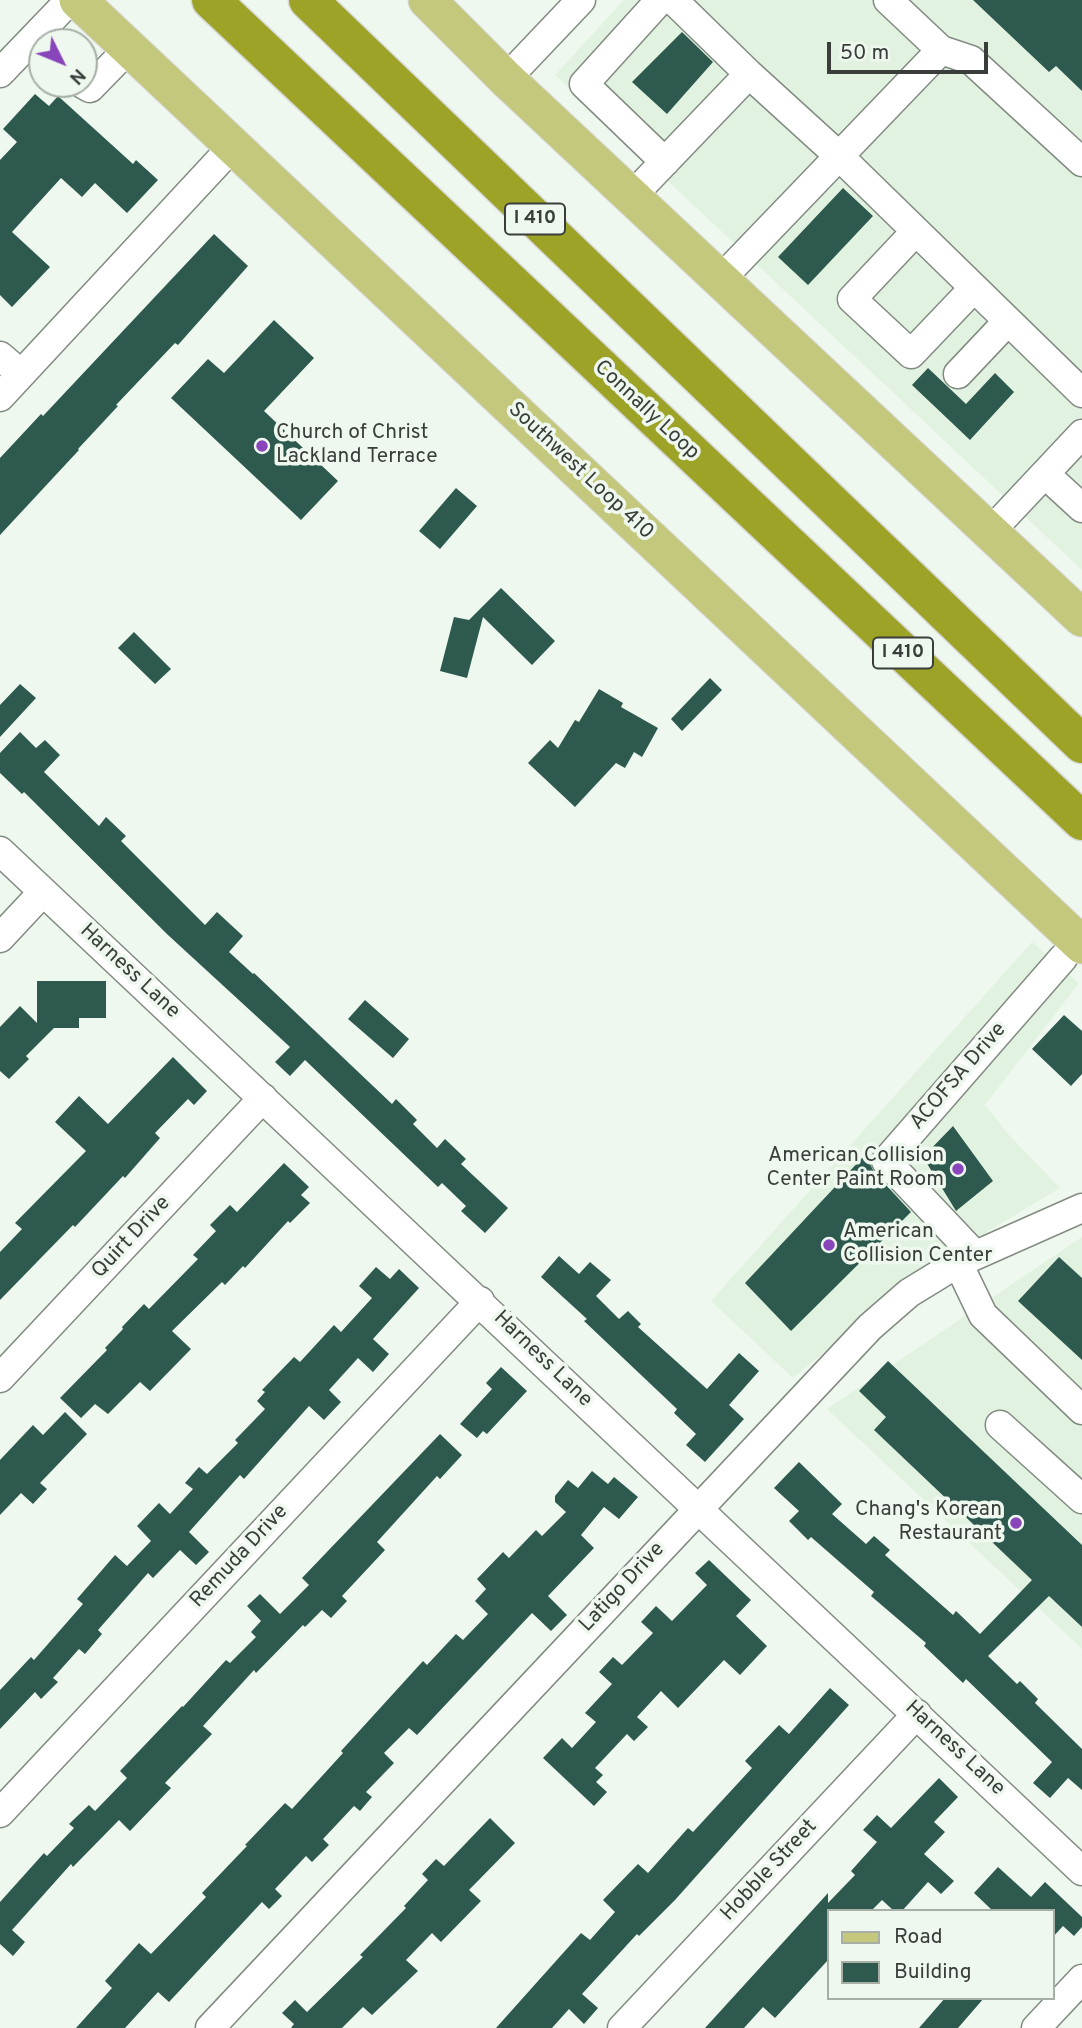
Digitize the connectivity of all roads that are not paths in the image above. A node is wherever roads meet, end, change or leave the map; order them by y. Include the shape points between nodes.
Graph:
1 (70, 0) edge
2 (78, 0) edge
3 (211, 0) edge
4 (308, 0) edge
5 (427, 0) edge
6 (581, 0) edge
7 (660, 0) edge
8 (673, 0) edge
9 (888, 0) edge
10 (51, 28) edge
11 (129, 48) junction
12 (941, 50) junction
13 (28, 56) edge
14 (0, 73) edge
15 (749, 74) junction
16 (506, 79) junction
17 (98, 80) edge
18 (233, 146) junction
19 (839, 156) junction
20 (665, 162) junction
21 (1082, 162) edge
22 (631, 197) junction
23 (916, 231) junction
24 (720, 279) junction
25 (974, 288) junction
26 (1008, 321) junction
27 (0, 356) edge
28 (21, 374) junction
29 (958, 374) dead end
30 (1082, 393) edge
31 (0, 397) edge
32 (1082, 434) edge
33 (1045, 474) junction
34 (1082, 508) edge
35 (990, 532) junction
36 (1082, 618) edge
37 (1082, 744) edge
38 (1082, 821) edge
39 (0, 851) edge
40 (43, 892) junction
41 (0, 938) edge
42 (1073, 952) edge
43 (263, 1098) junction
44 (1082, 1208) edge
45 (967, 1259) junction
46 (480, 1301) junction
47 (0, 1378) edge
48 (1082, 1410) edge
49 (1000, 1424) dead end
50 (1082, 1500) edge
51 (698, 1508) junction
52 (917, 1714) junction
53 (0, 1813) edge
54 (1082, 1871) edge
55 (1082, 1979) edge
56 (210, 2028) edge
57 (622, 2028) edge
58 (1036, 2028) edge

1 - 10 street
2 - 11 main road, Southwest Loop 410
3 - 38 highway, Connally Loop / I 410
4 - 37 highway, I 410
5 - 16 main road
6 - 16 street
7 - 20 street via 584,84
8 - 15 street
9 - 12 street
11 - 17 street
11 - 18 main road, Southwest Loop 410
12 - 19 street
12 - 21 street via 971,60
13 - 14 street
15 - 19 street
15 - 20 street
16 - 22 main road
18 - 28 street
18 - 42 main road, Southwest Loop 410
19 - 23 street
19 - 24 street
20 - 22 street
22 - 24 main road
23 - 25 street
23 - 25 street via 852,299 911,354
24 - 35 main road
25 - 26 street
26 - 29 street
26 - 30 street
27 - 28 street
28 - 31 street
32 - 33 street
33 - 34 street
33 - 35 street
35 - 36 main road
39 - 40 street, Harness Lane
40 - 41 street
40 - 43 street, Harness Lane
42 - 45 street, ACOFSA Drive via 886,1161
43 - 46 street, Harness Lane
43 - 47 street, Quirt Drive
44 - 45 street, Latigo Drive
45 - 48 street via 982,1315
45 - 51 street, Latigo Drive via 909,1293 870,1327
46 - 51 street, Harness Lane
46 - 53 street, Remuda Drive
49 - 50 street
51 - 52 street, Harness Lane
51 - 56 street, Latigo Drive
52 - 54 street, Harness Lane
52 - 57 street, Hobble Street
55 - 58 street

